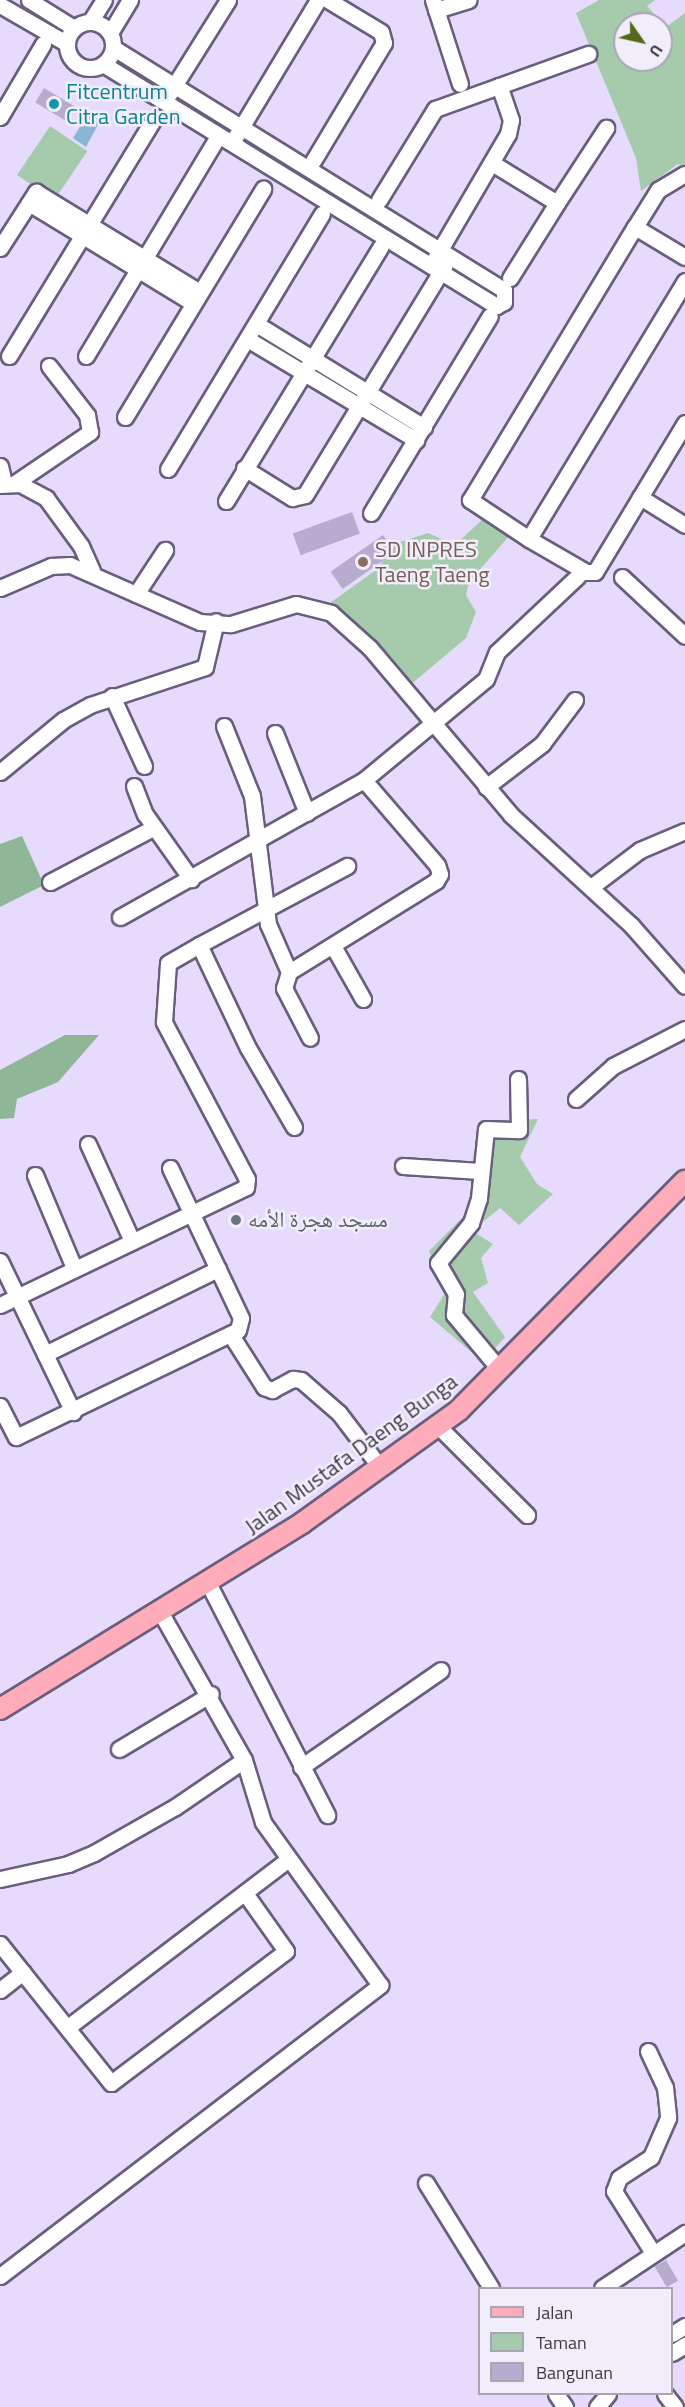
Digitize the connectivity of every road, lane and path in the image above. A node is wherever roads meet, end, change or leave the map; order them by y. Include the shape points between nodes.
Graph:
1 (29, 0) edge
2 (104, 0) edge
3 (130, 0) edge
4 (228, 0) edge
5 (468, 0) edge
6 (319, 1) edge
7 (0, 4) edge
8 (435, 5) edge
9 (90, 22) junction
10 (74, 28) junction
11 (110, 33) junction
12 (66, 43) junction
13 (44, 44) dead end
14 (113, 48) junction
15 (588, 54) dead end
16 (103, 64) junction
17 (460, 84) dead end
18 (499, 86) junction
19 (174, 88) junction
20 (164, 103) junction
21 (0, 117) edge
22 (153, 120) dead end
23 (606, 128) dead end
24 (240, 129) junction
25 (224, 140) junction
26 (313, 161) dead end
27 (492, 163) junction
28 (685, 174) edge
29 (263, 189) dead end
30 (379, 200) dead end
31 (558, 203) junction
32 (321, 214) dead end
33 (635, 226) junction
34 (85, 230) junction
35 (381, 246) dead end
36 (0, 248) edge
37 (444, 255) junction
38 (685, 257) edge
39 (142, 265) junction
40 (436, 268) junction
41 (510, 278) dead end
42 (685, 281) edge
43 (196, 298) junction
44 (490, 316) dead end
45 (258, 325) junction
46 (249, 340) junction
47 (9, 356) dead end
48 (86, 356) dead end
49 (307, 365) junction
50 (49, 366) dead end
51 (364, 399) junction
52 (125, 417) dead end
53 (685, 423) edge
54 (420, 433) junction
55 (0, 466) edge
56 (244, 468) junction
57 (168, 469) dead end
58 (6, 484) edge
59 (640, 497) junction
60 (226, 501) dead end
61 (371, 513) dead end
62 (685, 525) edge
63 (529, 539) junction
64 (165, 550) dead end
65 (92, 571) junction
66 (577, 577) dead end
67 (622, 577) dead end
68 (0, 588) edge
69 (136, 594) junction
70 (216, 621) junction
71 (685, 636) edge
72 (112, 696) junction
73 (575, 700) dead end
74 (432, 723) junction
75 (224, 726) dead end
76 (275, 733) dead end
77 (144, 766) dead end
78 (0, 772) edge
79 (364, 780) junction
80 (134, 786) dead end
81 (486, 787) junction
82 (307, 813) junction
83 (153, 828) junction
84 (685, 831) edge
85 (258, 842) junction
86 (347, 866) dead end
87 (191, 879) junction
88 (50, 882) dead end
89 (591, 887) junction
90 (268, 911) junction
91 (120, 917) dead end
92 (199, 945) junction
93 (333, 946) junction
94 (289, 972) junction
95 (685, 986) edge
96 (363, 999) dead end
97 (685, 1029) edge
98 (310, 1038) dead end
99 (519, 1079) dead end
100 (576, 1099) dead end
101 (294, 1127) dead end
102 (88, 1144) dead end
103 (403, 1167) dead end
104 (170, 1168) dead end
105 (480, 1171) junction
106 (35, 1175) dead end
107 (685, 1181) edge
108 (194, 1213) junction
109 (132, 1241) junction
110 (0, 1261) edge
111 (74, 1268) junction
112 (218, 1269) junction
113 (18, 1296) junction
114 (0, 1305) edge
115 (231, 1335) junction
116 (45, 1354) junction
117 (500, 1370) junction
118 (0, 1406) edge
119 (73, 1412) junction
120 (438, 1426) junction
121 (380, 1467) junction
122 (527, 1515) dead end
123 (208, 1583) junction
124 (161, 1613) junction
125 (441, 1670) dead end
126 (211, 1694) junction
127 (0, 1709) edge
128 (119, 1749) dead end
129 (244, 1760) junction
130 (301, 1767) junction
131 (327, 1815) dead end
132 (287, 1860) junction
133 (0, 1879) edge
134 (245, 1893) junction
135 (0, 1944) edge
136 (23, 1972) junction
137 (0, 1990) edge
138 (68, 2027) junction
139 (648, 2051) dead end
140 (426, 2183) dead end
141 (685, 2233) edge
142 (653, 2253) junction
143 (0, 2276) edge
144 (490, 2287) edge
145 (606, 2287) edge
146 (607, 2395) edge
147 (666, 2395) edge
148 (597, 2407) edge
149 (675, 2407) edge

1 - 10 street
2 - 9 street
3 - 11 street
4 - 19 street
5 - 8 street
6 - 24 street
6 - 26 street via 381,32 384,43
7 - 12 street
8 - 17 street
9 - 10 street
9 - 11 street
10 - 12 street
11 - 14 street
12 - 16 street via 77,65 90,69
13 - 21 street
14 - 16 street
14 - 19 street
15 - 18 street
16 - 20 street
18 - 27 street via 511,126
18 - 30 street via 435,109
19 - 20 street
19 - 24 street
20 - 25 street
22 - 34 street
23 - 31 street
24 - 25 street
24 - 37 street
25 - 39 street
25 - 40 street
27 - 31 street
27 - 37 street
28 - 33 street via 657,190
29 - 43 street
31 - 41 street
32 - 45 street
33 - 38 street
33 - 63 street via 470,500
34 - 36 street via 32,197
34 - 39 street
34 - 47 street
35 - 49 street
37 - 40 street
37 - 40 street via 504,290 504,302 496,306
39 - 43 street
39 - 48 street
40 - 51 street
42 - 63 street
43 - 52 street
44 - 54 street
45 - 46 street
45 - 49 street
46 - 49 street
46 - 57 street
49 - 51 street
49 - 56 street
50 - 58 street via 87,415 90,432
51 - 54 street
51 - 56 street via 299,498
53 - 59 street
54 - 61 street
55 - 58 street
56 - 60 street
58 - 65 street via 46,498 81,546
59 - 62 street
59 - 63 street via 604,560 591,573
64 - 69 street
65 - 68 street via 51,566
65 - 69 street
66 - 74 street via 497,652 486,679
67 - 71 street
69 - 70 street via 200,622
70 - 72 street via 205,667
70 - 74 street via 231,624 296,604 322,608 370,648
72 - 77 street
72 - 78 street via 63,720
73 - 81 street via 543,744
74 - 79 street
74 - 81 street
75 - 85 street via 252,796
76 - 82 street
79 - 82 street
79 - 93 street via 437,865 440,874
80 - 83 street
81 - 89 street
82 - 85 street
83 - 87 street
83 - 88 street
84 - 89 street via 640,850
85 - 87 street
85 - 90 street
86 - 90 street
87 - 91 street
89 - 95 street
90 - 92 street
90 - 94 street via 271,938
92 - 101 street via 248,1048
92 - 108 street via 168,963 164,1022 247,1182 242,1194
93 - 94 street
93 - 96 street
94 - 98 street via 284,988
97 - 100 street via 613,1066
99 - 105 street via 519,1130 486,1129
102 - 109 street
103 - 105 street
104 - 108 street
105 - 117 street via 479,1198 471,1223 438,1263 456,1294 454,1315
106 - 111 street
107 - 117 main road, Jalan Mustafa Daeng Bunga
108 - 109 street
108 - 112 street
109 - 111 street
110 - 113 street
111 - 113 street
112 - 115 street via 241,1318
112 - 116 street
113 - 114 street
113 - 116 street
115 - 119 street
115 - 121 street via 264,1388 272,1390 293,1379 301,1380 339,1413
116 - 119 street
117 - 120 main road, Jalan Mustafa Daeng Bunga
118 - 119 street via 16,1437
120 - 121 main road, Jalan Mustafa Daeng Bunga
120 - 122 street
121 - 123 main road, Jalan Mustafa Daeng Bunga
123 - 124 main road, Jalan Mustafa Daeng Bunga
123 - 130 street
124 - 126 street
124 - 127 main road, Jalan Mustafa Daeng Bunga
125 - 130 street
126 - 128 street
126 - 129 street
129 - 132 street via 262,1822
129 - 133 street via 184,1802 94,1852 68,1864
130 - 131 street
132 - 134 street
132 - 143 street via 380,1985
134 - 138 street
134 - 138 street via 286,1951 231,1993 111,2083
135 - 136 street
136 - 137 street
136 - 138 street
139 - 142 street via 665,2087 668,2118 651,2157 619,2178 614,2191
140 - 144 street
141 - 142 street
142 - 145 street
146 - 148 street
147 - 149 street

